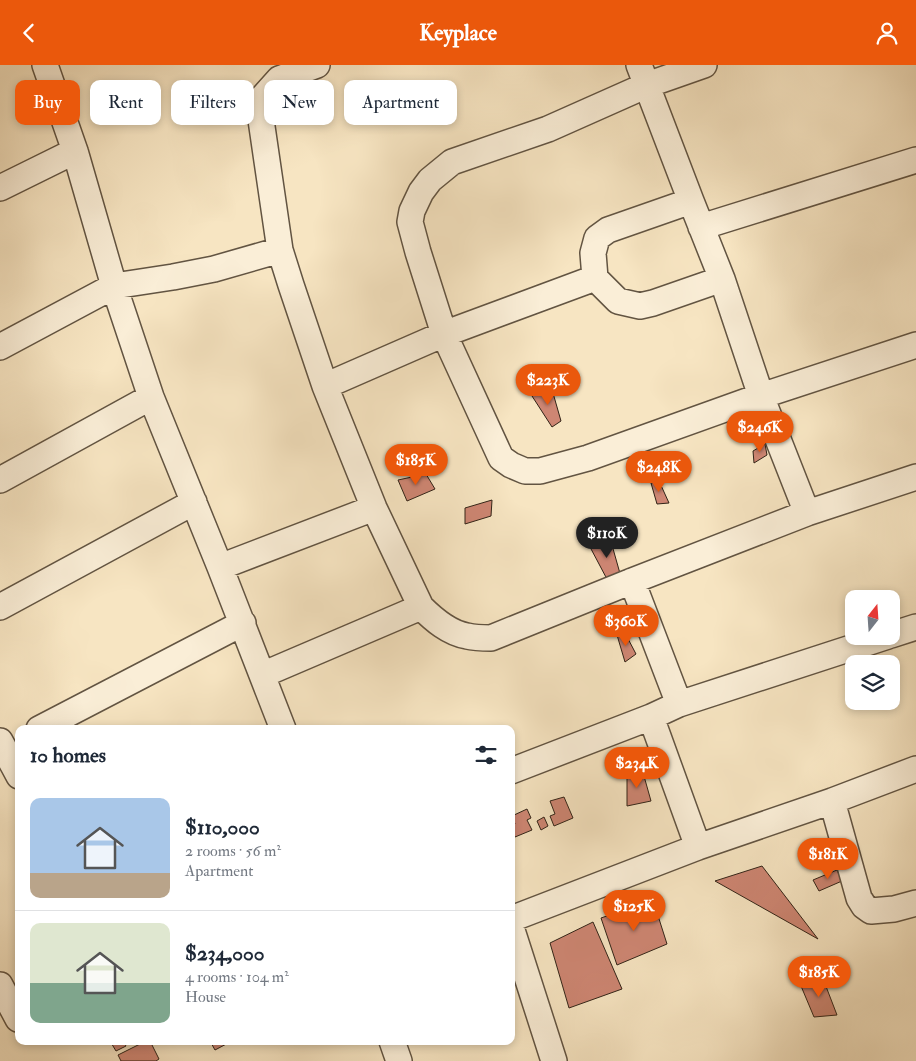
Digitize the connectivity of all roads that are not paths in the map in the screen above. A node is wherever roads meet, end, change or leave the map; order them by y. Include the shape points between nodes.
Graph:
1 (45, 65) edge
2 (317, 65) edge
3 (704, 65) edge
4 (643, 75) edge
5 (75, 151) junction
6 (916, 160) edge
7 (0, 188) edge
8 (691, 201) junction
9 (702, 227) junction
10 (280, 250) junction
11 (595, 278) junction
12 (722, 279) junction
13 (114, 286) junction
14 (444, 334) junction
15 (916, 345) edge
16 (0, 347) edge
17 (325, 386) junction
18 (761, 396) junction
19 (151, 397) junction
20 (916, 477) edge
21 (0, 480) edge
22 (194, 503) junction
23 (374, 508) junction
24 (807, 513) junction
25 (220, 567) junction
26 (632, 581) junction
27 (0, 607) edge
28 (422, 607) junction
29 (243, 623) junction
30 (916, 627) edge
31 (900, 633) edge
32 (862, 645) edge
33 (262, 675) junction
34 (679, 704) junction
35 (651, 717) junction
36 (47, 725) edge
37 (281, 725) edge
38 (6, 744) edge
39 (15, 766) edge
40 (515, 769) edge
41 (916, 769) edge
42 (832, 801) junction
43 (698, 847) junction
44 (916, 903) edge
45 (515, 917) edge
46 (515, 939) edge
47 (0, 985) edge
48 (15, 1012) edge
49 (15, 1020) edge
50 (0, 1028) edge
51 (393, 1045) edge
52 (399, 1061) edge
53 (554, 1061) edge

1 - 5 street
2 - 10 street via 279,79 262,98 260,113
3 - 4 street
4 - 8 street
4 - 14 street via 548,129 452,162 421,191 410,222
5 - 7 street
5 - 13 street
6 - 9 street
8 - 9 street
8 - 11 street via 608,230 596,238 593,253
9 - 12 street
10 - 13 street via 214,269
10 - 17 street
11 - 12 street via 618,301 640,307
11 - 14 street
12 - 18 street
13 - 16 street
13 - 19 street
14 - 17 street
14 - 18 street via 501,458 525,471 540,471 588,458
15 - 18 street
17 - 23 street
18 - 24 street
19 - 21 street
19 - 22 street
20 - 24 street
22 - 25 street
22 - 27 street
23 - 25 street
23 - 28 street
24 - 26 street
25 - 29 street
26 - 28 street via 491,638 466,636 446,628
26 - 34 street
28 - 33 street
29 - 33 street
29 - 36 street
30 - 31 street
32 - 34 street
33 - 37 street
34 - 35 street
35 - 40 street
35 - 43 street
38 - 39 street
41 - 42 street
42 - 43 street
42 - 44 street via 864,906 871,911
43 - 45 street
46 - 53 street
47 - 48 street
49 - 50 street
51 - 52 street

